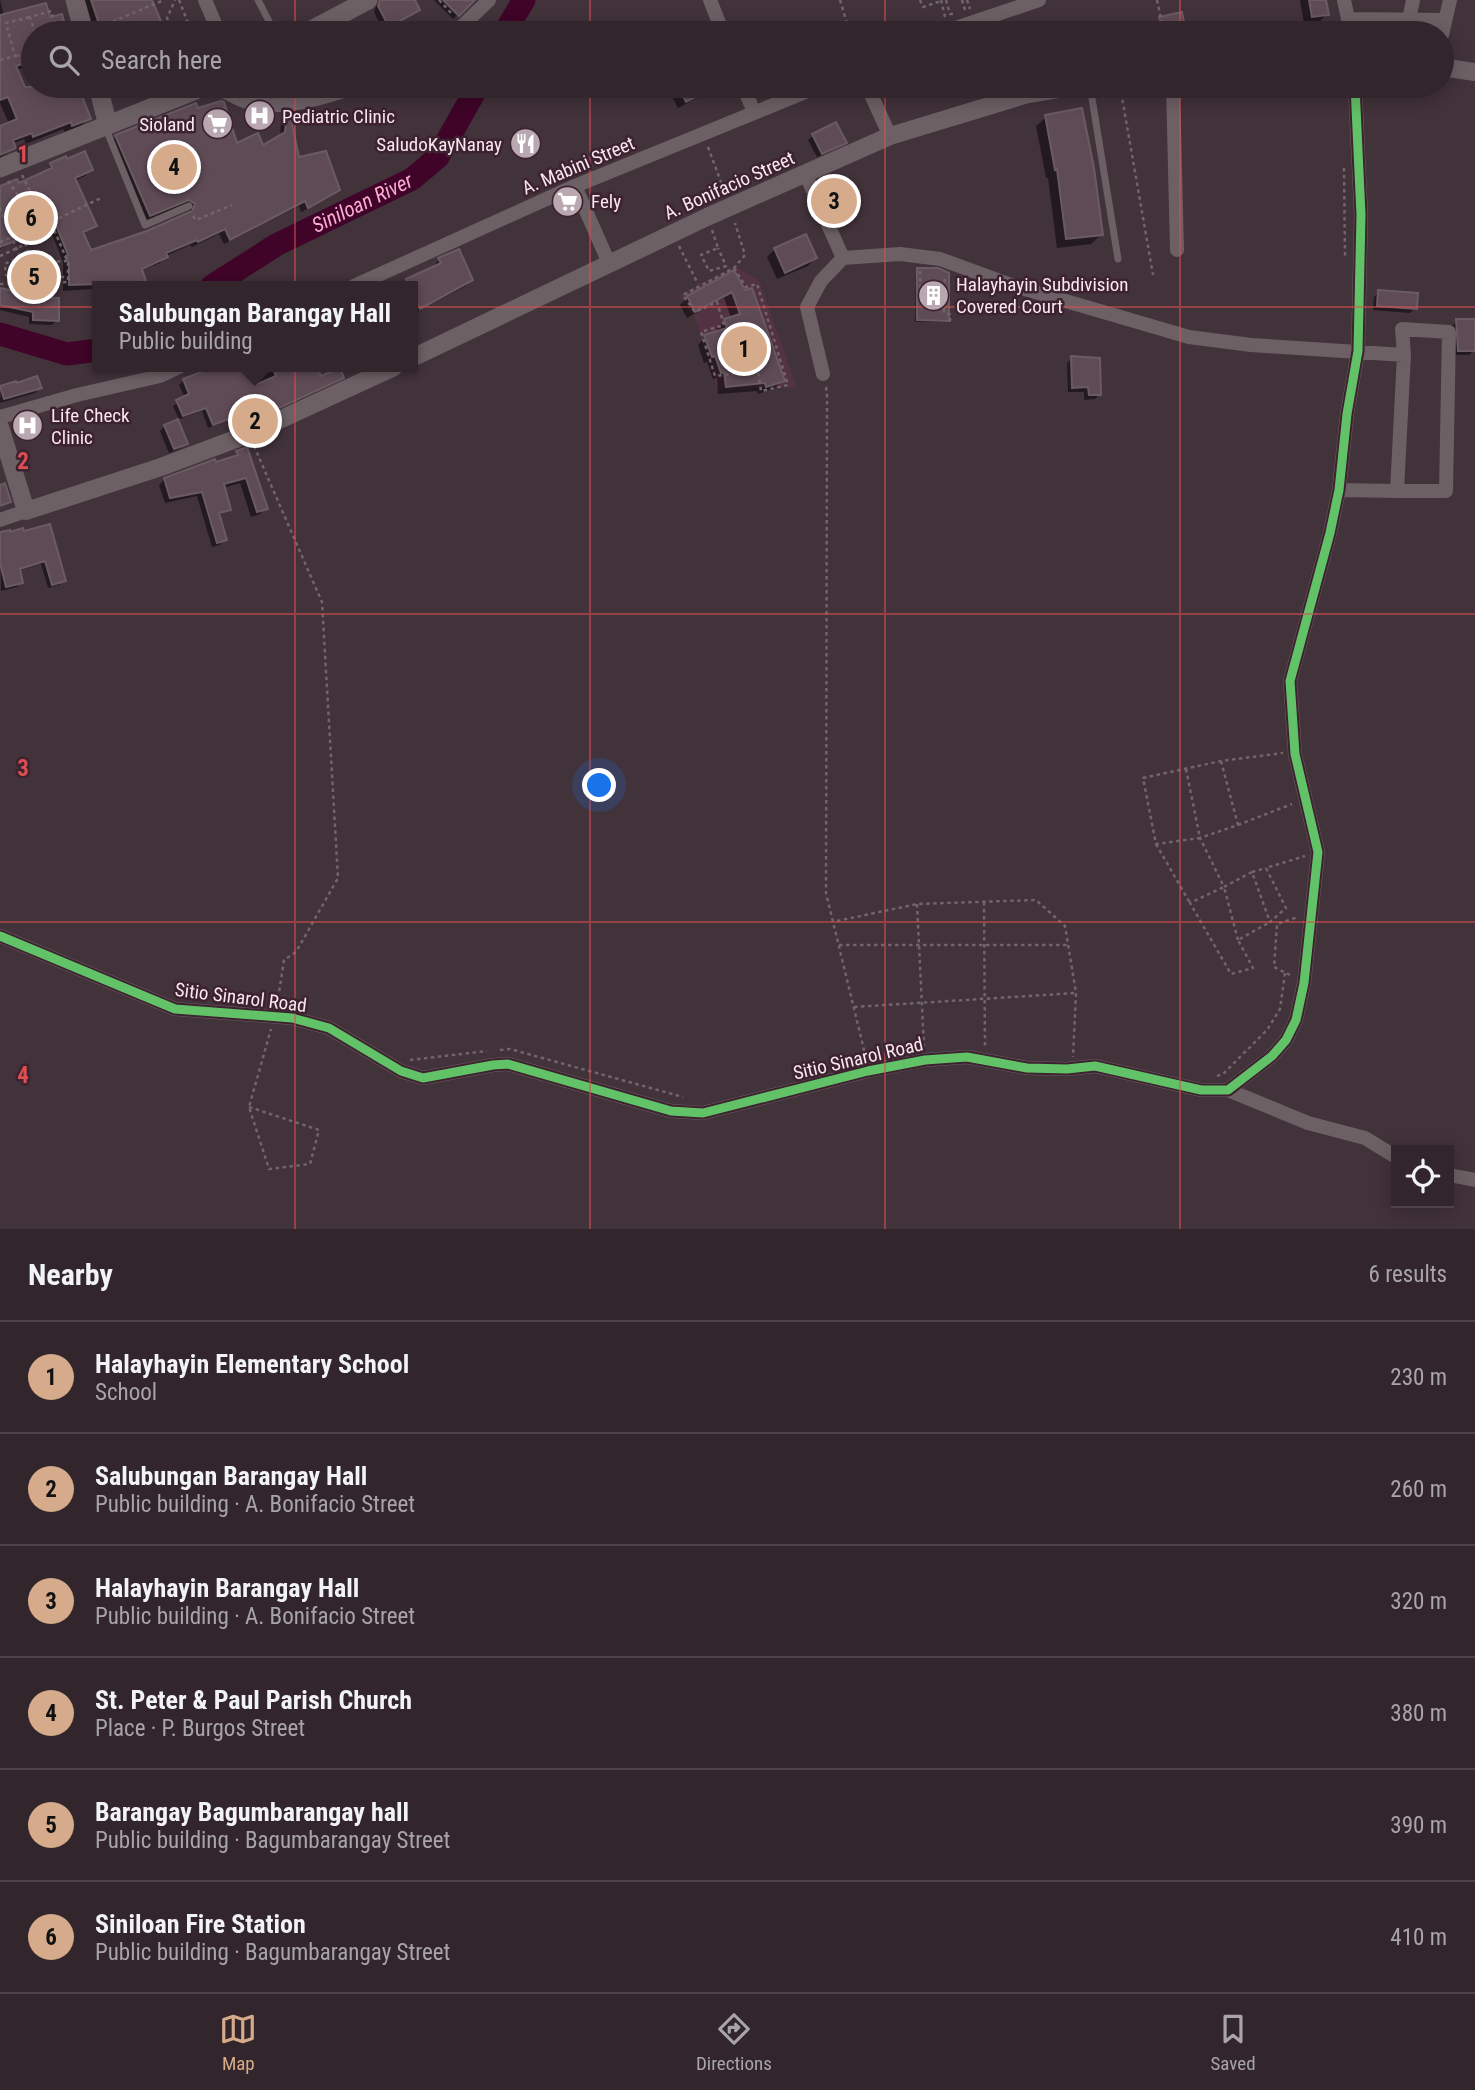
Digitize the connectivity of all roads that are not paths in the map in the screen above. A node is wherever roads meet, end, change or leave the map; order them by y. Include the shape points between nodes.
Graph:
1 (75, 0) edge
2 (205, 0) edge
3 (258, 0) edge
4 (368, 0) edge
5 (489, 0) edge
6 (710, 0) edge
7 (1039, 0) edge
8 (1344, 0) edge
9 (1413, 0) edge
10 (1450, 0) edge
11 (1409, 20) junction
12 (83, 21) edge
13 (214, 21) edge
14 (269, 21) edge
15 (329, 21) edge
16 (468, 21) edge
17 (718, 21) edge
18 (977, 21) edge
19 (1349, 21) edge
20 (1399, 21) edge
21 (1414, 21) edge
22 (1445, 21) edge
23 (1454, 69) edge
24 (1475, 72) edge
25 (101, 98) edge
26 (175, 98) edge
27 (239, 98) edge
28 (322, 98) edge
29 (749, 98) edge
30 (790, 98) edge
31 (873, 98) edge
32 (1015, 98) edge
33 (1092, 98) edge
34 (1173, 98) edge
35 (1356, 98) edge
36 (754, 112) junction
37 (105, 125) junction
38 (890, 136) junction
39 (805, 173) junction
40 (3, 174) edge
41 (575, 186) junction
42 (189, 206) road end
43 (1177, 250) dead end
44 (843, 258) junction
45 (1118, 259) dead end
46 (610, 263) junction
47 (366, 281) edge
48 (1358, 351) junction
49 (418, 355) edge
50 (1404, 355) junction
51 (168, 372) edge
52 (383, 372) edge
53 (823, 374) road end
54 (0, 417) edge
55 (0, 427) edge
56 (1339, 490) junction
57 (1397, 491) junction
58 (26, 511) junction
59 (0, 520) edge
60 (0, 936) edge
61 (1228, 1090) junction
62 (1391, 1154) edge
63 (1454, 1176) edge
64 (1475, 1180) edge

1 - 12 main road
2 - 13 street
3 - 14 lane
4 - 15 main road
5 - 16 street
6 - 17 street
7 - 18 street
8 - 19 street
9 - 11 street
10 - 22 street
11 - 20 street
11 - 21 street
23 - 24 street
25 - 37 main road
26 - 37 main road
27 - 28 street via 267,104
29 - 36 street
30 - 36 street, A. Mabini Street
31 - 38 street
32 - 38 street, A. Bonifacio Street
33 - 45 lane
34 - 43 street
35 - 48 street via 1361,215
36 - 41 street, A. Mabini Street
37 - 40 main road
37 - 42 lane via 145,225
38 - 39 street, A. Bonifacio Street
39 - 44 street
39 - 46 street, A. Bonifacio Street
41 - 46 street
41 - 47 street, A. Mabini Street
44 - 48 street via 921,255 1189,337
44 - 53 street via 821,281 807,307
46 - 49 street, A. Bonifacio Street
48 - 50 street
48 - 56 street
50 - 57 street
50 - 57 street via 1402,329 1449,332 1446,491
51 - 54 street
52 - 58 street via 249,434
55 - 58 street
56 - 57 street
56 - 61 street via 1290,681 1295,754 1318,852 1304,983 1296,1020 1286,1040
58 - 59 street
60 - 61 street, Sitio Sinarol Road via 175,1009 292,1018 329,1028 401,1071 423,1078 508,1064 671,1111 703,1113 868,1072 967,1057 1027,1068 1095,1066 1201,1090
61 - 62 street, Sitio Sinarol Road via 1308,1123 1365,1138
63 - 64 street

